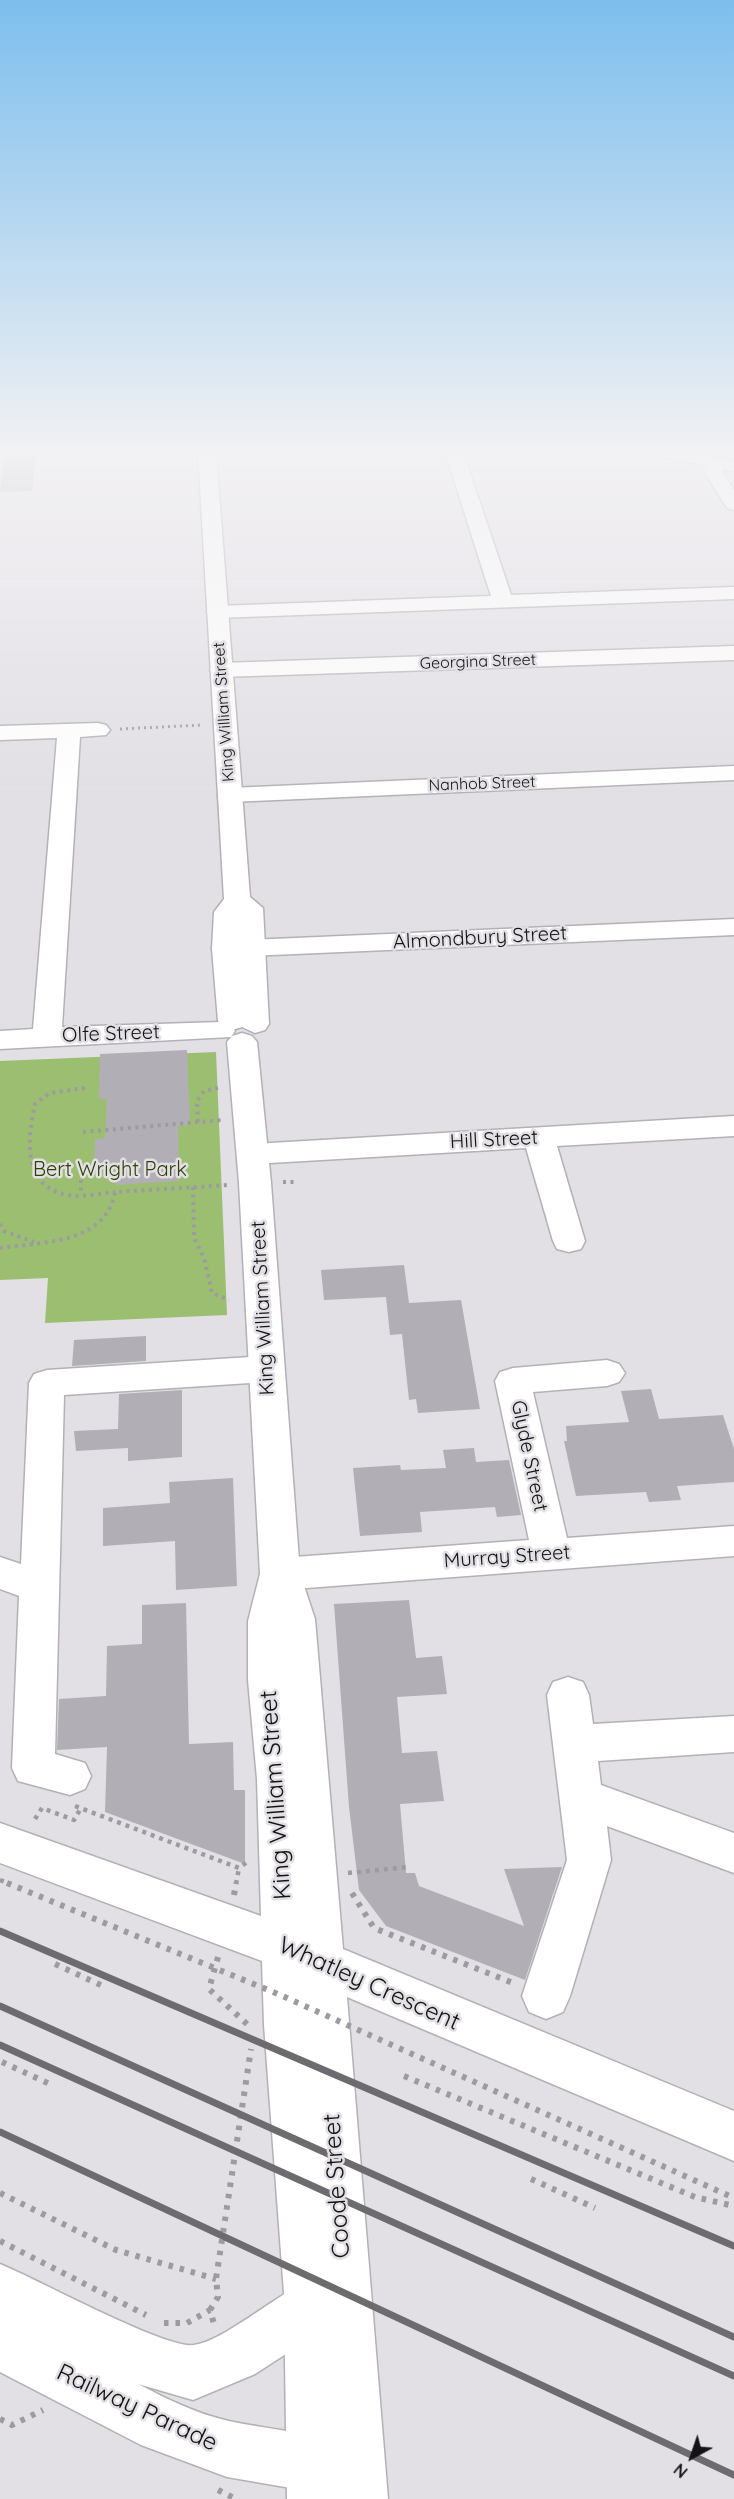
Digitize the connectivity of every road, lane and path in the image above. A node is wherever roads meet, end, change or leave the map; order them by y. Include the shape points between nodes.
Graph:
1 (214, 569) edge
2 (492, 569) edge
3 (734, 593) edge
4 (503, 602) junction
5 (217, 612) junction
6 (734, 653) edge
7 (221, 670) junction
8 (225, 724) junction
9 (98, 729) joint
10 (69, 731) junction
11 (0, 733) edge
12 (734, 773) edge
13 (230, 795) junction
14 (734, 927) edge
15 (238, 949) junction
16 (237, 1029) junction
17 (47, 1036) junction
18 (0, 1040) edge
19 (224, 1087) dead end
20 (85, 1088) dead end
21 (222, 1120) dead end
22 (198, 1122) junction
23 (734, 1126) edge
24 (83, 1131) dead end
25 (539, 1138) junction
26 (81, 1165) dead end
27 (254, 1168) junction
28 (294, 1182) dead end
29 (193, 1187) junction
30 (115, 1192) junction
31 (81, 1195) junction
32 (0, 1224) edge
33 (569, 1241) dead end
34 (34, 1242) junction
35 (0, 1248) edge
36 (229, 1300) dead end
37 (266, 1369) junction
38 (607, 1373) dead end
39 (734, 1541) edge
40 (551, 1553) junction
41 (0, 1573) edge
42 (280, 1574) junction
43 (41, 1587) junction
44 (568, 1695) dead end
45 (734, 1734) edge
46 (574, 1744) junction
47 (74, 1796) junction
48 (581, 1797) junction
49 (17, 1831) edge
50 (734, 1853) edge
51 (253, 1858) dead end
52 (409, 1867) dead end
53 (239, 1868) junction
54 (336, 1879) junction
55 (0, 1881) edge
56 (227, 1924) junction
57 (303, 1955) junction
58 (55, 1964) dead end
59 (105, 1986) dead end
60 (546, 1996) joint
61 (250, 2034) dead end
62 (251, 2043) dead end
63 (2, 2062) dead end
64 (404, 2076) dead end
65 (52, 2085) dead end
66 (734, 2136) edge
67 (531, 2179) dead end
68 (0, 2193) edge
69 (734, 2198) edge
70 (734, 2206) edge
71 (595, 2208) dead end
72 (0, 2241) edge
73 (216, 2279) junction
74 (0, 2290) edge
75 (310, 2307) junction
76 (210, 2310) junction
77 (215, 2328) dead end
78 (0, 2343) edge
79 (315, 2481) edge
80 (360, 2499) edge

1 - 5 main road, King William Street
2 - 4 main road
3 - 4 main road
4 - 5 main road
5 - 7 main road, King William Street
6 - 7 main road, Georgina Street
7 - 8 main road, King William Street
8 - 9 path
8 - 13 main road, King William Street
9 - 10 main road
10 - 11 main road
10 - 17 main road
12 - 13 main road, Nanhob Street
13 - 15 main road, King William Street via 237,900 227,912
14 - 15 main road, Almondbury Street
15 - 16 main road, King William Street
16 - 17 main road, Olfe Street
16 - 27 main road, King William Street
17 - 18 main road, Olfe Street
19 - 22 path via 204,1091 197,1101
20 - 31 path via 50,1093 35,1104 28,1139 31,1167 39,1180 67,1195
21 - 22 path
22 - 24 path
23 - 25 main road, Hill Street
25 - 27 main road, Hill Street
25 - 33 main road
26 - 31 path
27 - 28 path
27 - 29 path
27 - 37 main road, King William Street
29 - 30 path
29 - 36 path via 194,1238 204,1258 212,1293
30 - 31 path
30 - 34 path via 111,1212 94,1227 78,1235
32 - 34 path via 4,1232
34 - 35 path
37 - 42 main road, King William Street
37 - 43 main road via 47,1383
38 - 40 main road, Glyde Street via 513,1381
39 - 40 main road, Murray Street
40 - 42 main road, Murray Street
41 - 43 main road
42 - 54 main road, King William Street via 295,1619 305,1778
42 - 57 main road, King William Street via 268,1621 269,1680
43 - 47 main road via 33,1768
44 - 46 main road
45 - 46 main road
46 - 48 main road
47 - 49 path via 74,1820 42,1808
47 - 53 path
48 - 50 main road
48 - 60 main road via 589,1860
49 - 56 main road, Whatley Crescent
51 - 53 path
52 - 54 path
53 - 56 path
54 - 57 main road, Coode Street
54 - 60 path via 374,1928
55 - 69 path, bridge via 110,1923 454,2071
56 - 57 main road, Whatley Crescent
56 - 61 path via 208,1989 248,2025
57 - 66 main road, Whatley Crescent
57 - 75 main road, Coode Street via 288,2025
57 - 80 main road, Coode Street
58 - 59 path
62 - 73 path
63 - 65 path
64 - 70 path via 695,2197
67 - 71 path
68 - 73 path via 116,2250
72 - 76 path via 161,2323 187,2323
73 - 76 path via 218,2296
74 - 75 main road via 150,2362 193,2373 236,2355
75 - 79 main road, Coode Street
76 - 77 path
78 - 79 main road, Railway Parade via 161,2425

